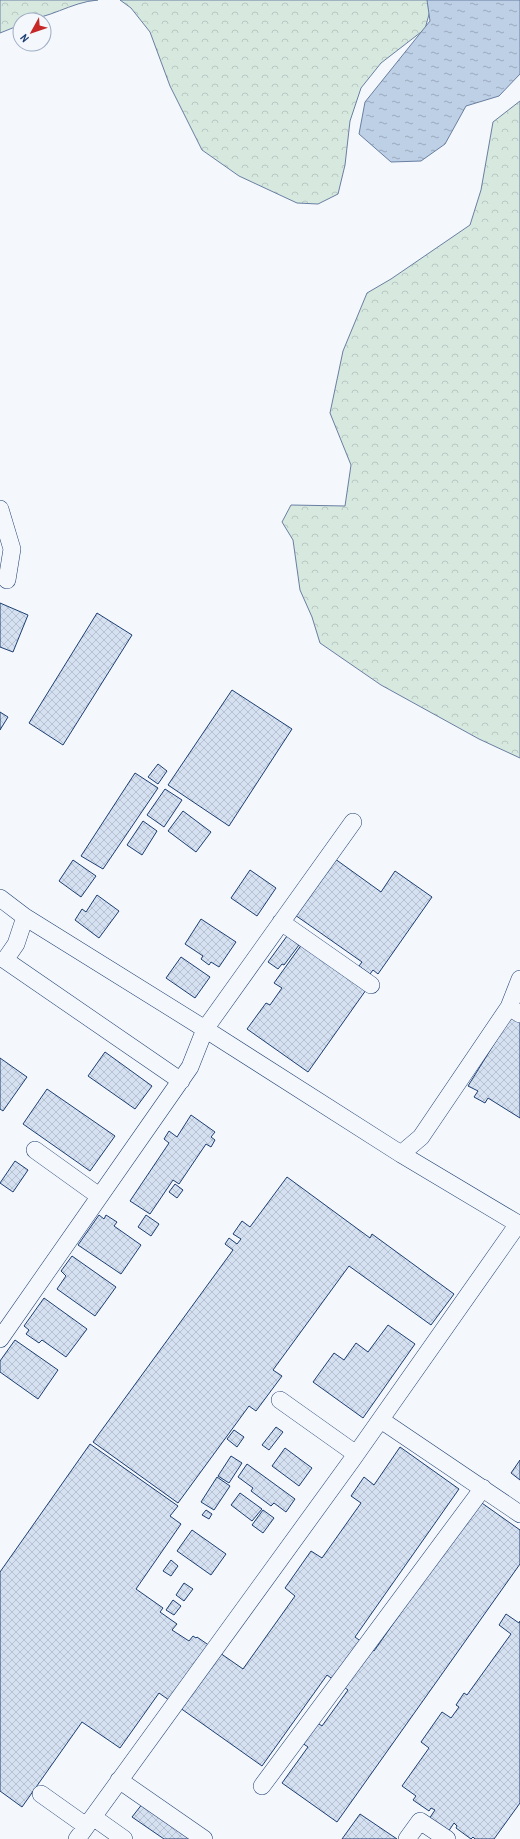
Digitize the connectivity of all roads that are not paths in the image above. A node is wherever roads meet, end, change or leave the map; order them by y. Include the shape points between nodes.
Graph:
1 (1, 516) edge
2 (7, 580) dead end
3 (353, 822) dead end
4 (0, 898) edge
5 (25, 917) junction
6 (281, 922) junction
7 (520, 979) edge
8 (371, 985) dead end
9 (514, 1010) edge
10 (205, 1029) junction
11 (180, 1081) junction
12 (35, 1150) dead end
13 (402, 1154) junction
14 (99, 1196) junction
15 (519, 1224) edge
16 (0, 1339) edge
17 (280, 1400) dead end
18 (381, 1420) junction
19 (356, 1454) junction
20 (482, 1488) junction
21 (520, 1514) edge
22 (120, 1780) junction
23 (262, 1786) dead end
24 (41, 1794) dead end
25 (85, 1827) edge
26 (124, 1839) edge
27 (204, 1839) edge
28 (407, 1839) edge
29 (447, 1839) edge

1 - 2 street via 12,549
3 - 6 street
4 - 5 street
5 - 10 street
5 - 11 street via 16,944 5,960
6 - 8 street
6 - 10 street
7 - 9 street
9 - 13 street via 421,1137
10 - 11 street via 190,1067
10 - 13 street
11 - 14 street
12 - 14 street
13 - 15 street
14 - 16 street
15 - 18 street
17 - 19 street
18 - 19 street
18 - 20 street
19 - 22 street
20 - 21 street
20 - 23 street
22 - 25 street
22 - 27 street
24 - 25 street
25 - 26 street
28 - 29 street via 420,1821

